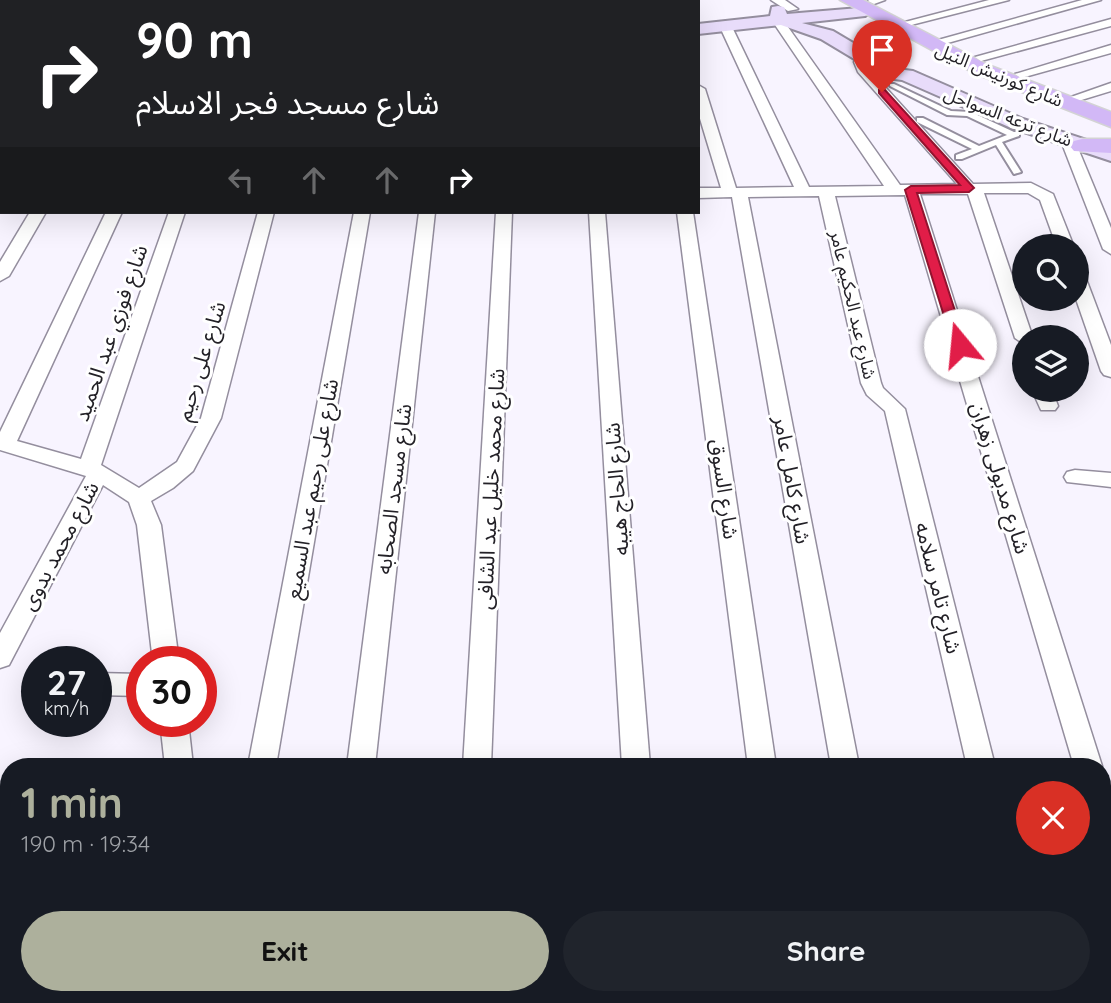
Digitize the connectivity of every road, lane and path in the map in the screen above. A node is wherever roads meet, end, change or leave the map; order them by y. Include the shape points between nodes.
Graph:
1 (1003, 0) edge
2 (1095, 0) edge
3 (865, 3) edge
4 (797, 13) edge
5 (700, 17) edge
6 (1111, 22) edge
7 (901, 24) junction
8 (726, 27) junction
9 (700, 29) edge
10 (944, 40) junction
11 (1111, 49) edge
12 (862, 56) junction
13 (981, 57) junction
14 (1021, 74) junction
15 (899, 80) junction
16 (1111, 87) edge
17 (700, 95) edge
18 (1078, 97) junction
19 (969, 104) junction
20 (1111, 108) edge
21 (945, 110) junction
22 (920, 120) dead end
23 (1111, 120) edge
24 (1022, 131) junction
25 (997, 141) junction
26 (1075, 144) junction
27 (1111, 146) edge
28 (979, 149) junction
29 (1111, 155) edge
30 (959, 157) dead end
31 (1018, 180) junction
32 (971, 188) junction
33 (903, 190) junction
34 (826, 191) junction
35 (804, 192) junction
36 (700, 193) edge
37 (735, 193) junction
38 (37, 214) edge
39 (113, 214) edge
40 (176, 214) edge
41 (266, 214) edge
42 (362, 214) edge
43 (427, 214) edge
44 (504, 214) edge
45 (597, 214) edge
46 (685, 214) edge
47 (1061, 234) edge
48 (1111, 249) edge
49 (0, 276) edge
50 (1089, 311) edge
51 (1019, 325) edge
52 (1110, 367) edge
53 (895, 409) joint
54 (2, 444) edge
55 (94, 470) junction
56 (1075, 477) dead end
57 (1111, 480) edge
58 (139, 498) junction
59 (164, 646) edge
60 (0, 657) edge
61 (176, 737) edge
62 (178, 758) edge
63 (263, 758) edge
64 (362, 758) edge
65 (477, 758) edge
66 (635, 758) edge
67 (761, 758) edge
68 (843, 758) edge
69 (979, 758) edge
70 (1085, 758) edge

1 - 7 street
2 - 10 street
3 - 4 main road
3 - 7 main road, شارع كورنيش النيل
4 - 5 main road
4 - 7 main road
4 - 8 main road
4 - 12 main road, شارع ترعه السواحل
4 - 15 main road, شارع ترعه السواحل via 907,72
4 - 33 street, شارع مدبولى زهران
6 - 13 street
7 - 10 main road, شارع كورنيش النيل
7 - 23 main road, شارع كورنيش النيل via 993,75
8 - 9 main road
8 - 35 street
10 - 13 main road, شارع كورنيش النيل
11 - 14 street
12 - 15 main road, شارع ترعه السواحل
12 - 32 street via 862,69
13 - 14 main road, شارع كورنيش النيل
14 - 18 main road, شارع كورنيش النيل
15 - 19 main road, شارع ترعه السواحل
15 - 21 lane
16 - 18 street
17 - 37 street, شارع كامل عامر
18 - 20 main road, شارع كورنيش النيل
19 - 21 lane
19 - 24 main road, شارع ترعه السواحل
21 - 24 lane
22 - 28 lane
24 - 25 lane
24 - 26 main road, شارع ترعه السواحل
25 - 28 lane
25 - 31 lane
26 - 27 main road
26 - 29 main road, شارع ترعه السواحل
26 - 48 street
28 - 30 lane
31 - 32 street
31 - 47 street via 1045,194
32 - 33 street
32 - 51 street
33 - 34 street
33 - 70 street, شارع مدبولى زهران
34 - 35 street
34 - 53 street, شارع عبد الحكيم عامر via 871,383
35 - 37 street
36 - 37 street
37 - 68 street, شارع كامل عامر
38 - 49 street
39 - 54 street
40 - 55 street, شارع فوزي عبد الحميد
41 - 58 street, شارع على رحيم via 211,418 185,466
42 - 63 street, شارع على رحيم عبد السميع
43 - 64 street, شارع مسجد الصحابه
44 - 65 street, شارع محمد خليل عبد الشافى
45 - 66 street, شارع الحاج هيبه
46 - 67 street, شارع السوق
50 - 52 street
53 - 69 street, شارع تامر سلامه
54 - 55 street
55 - 58 street
55 - 60 street, شارع محمد بدوى
56 - 57 street
58 - 59 street via 149,525
61 - 62 street

